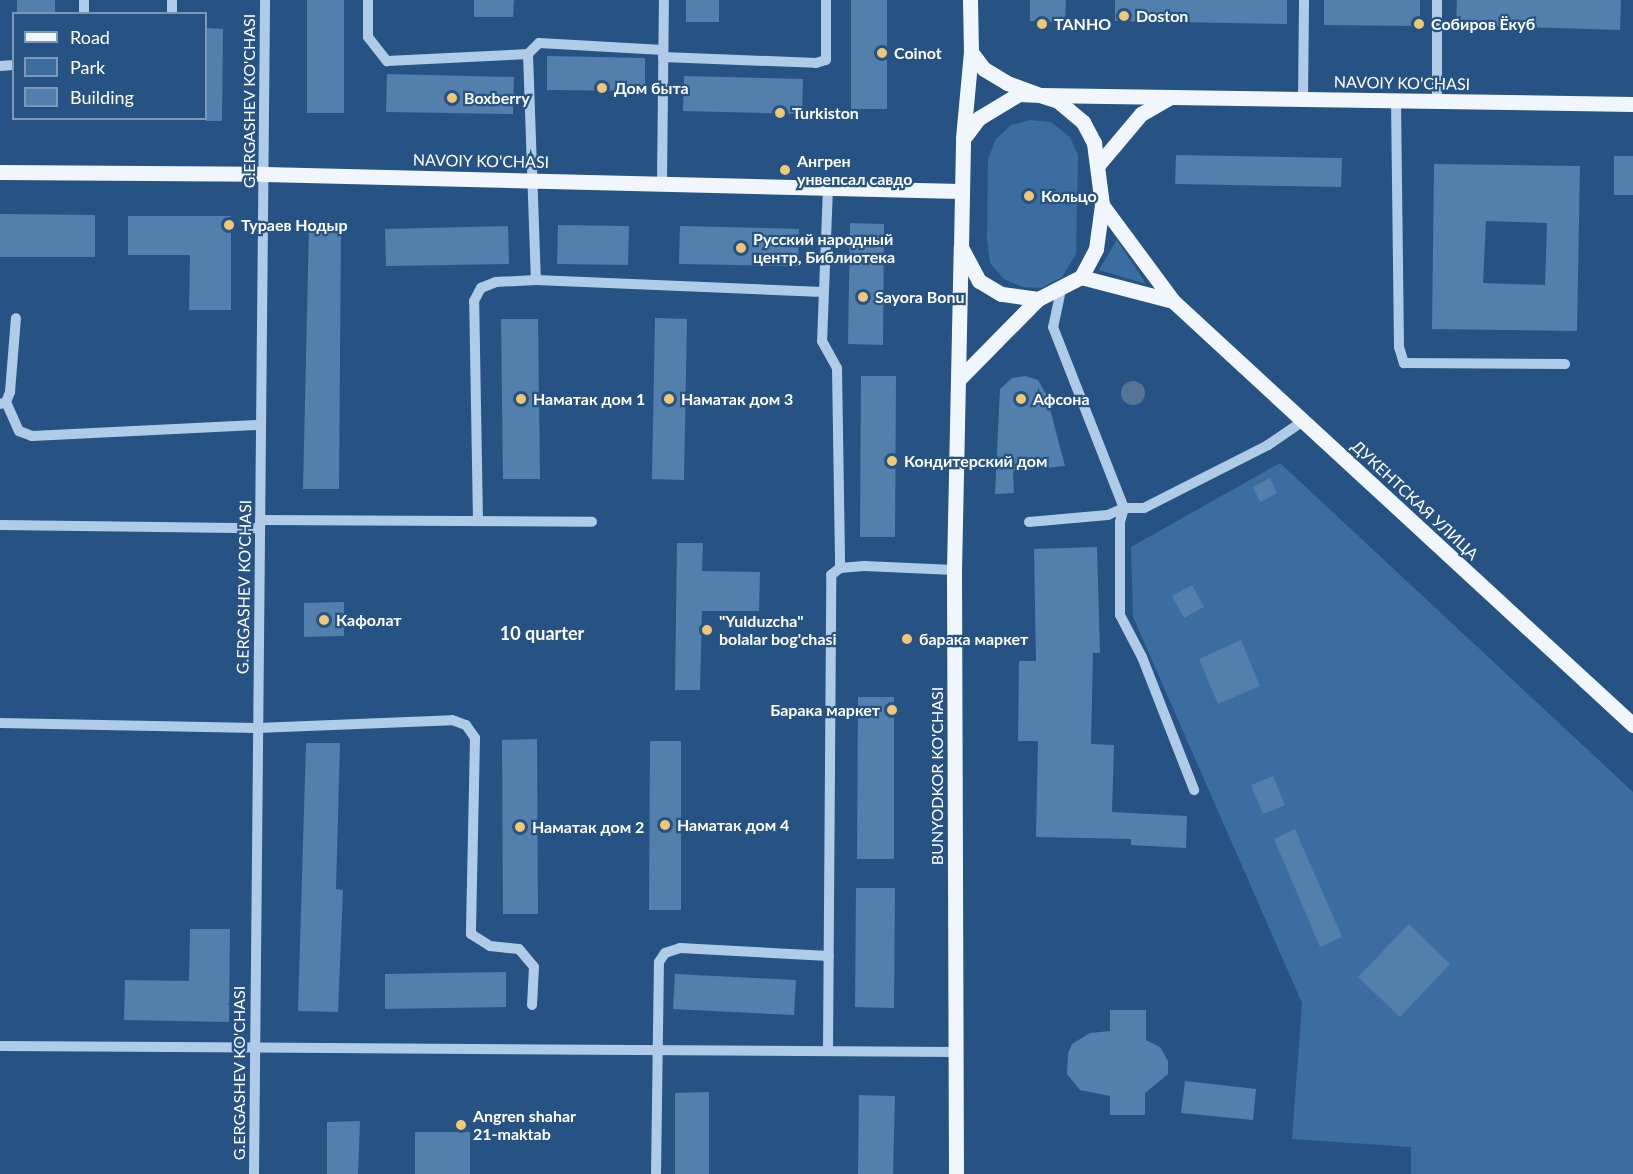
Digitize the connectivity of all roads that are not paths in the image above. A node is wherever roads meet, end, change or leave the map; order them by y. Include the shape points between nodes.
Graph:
1 (265, 0) edge
2 (368, 0) edge
3 (664, 0) edge
4 (826, 0) edge
5 (970, 0) edge
6 (1304, 0) edge
7 (1437, 0) edge
8 (971, 52) junction
9 (528, 54) junction
10 (663, 54) junction
11 (1040, 95) junction
12 (1170, 98) junction
13 (1303, 100) junction
14 (1396, 101) junction
15 (1437, 102) junction
16 (1633, 104) edge
17 (963, 139) junction
18 (1098, 165) junction
19 (0, 172) edge
20 (264, 174) junction
21 (535, 180) junction
22 (662, 183) junction
23 (828, 187) junction
24 (960, 190) junction
25 (1102, 205) junction
26 (961, 247) junction
27 (1081, 276) junction
28 (536, 280) junction
29 (1061, 290) junction
30 (823, 292) junction
31 (1038, 299) junction
32 (1173, 301) junction
33 (16, 318) dead end
34 (1565, 364) dead end
35 (960, 378) junction
36 (3, 403) edge
37 (1303, 421) junction
38 (261, 425) junction
39 (1124, 508) junction
40 (478, 521) junction
41 (592, 522) dead end
42 (1029, 522) dead end
43 (260, 524) junction
44 (0, 525) edge
45 (840, 568) junction
46 (954, 570) junction
47 (0, 723) edge
48 (1633, 725) edge
49 (257, 728) junction
50 (1194, 790) dead end
51 (829, 956) junction
52 (532, 1005) dead end
53 (0, 1046) edge
54 (253, 1047) junction
55 (660, 1050) junction
56 (828, 1051) junction
57 (956, 1052) junction
58 (254, 1174) edge
59 (656, 1174) edge
60 (956, 1174) edge

1 - 20 street, G.ERGASHEV KO'CHASI
2 - 9 street via 368,37 387,61
3 - 10 street
4 - 10 street via 826,60 816,63
5 - 8 main road
6 - 13 street
7 - 15 street
8 - 11 main road via 984,69 1007,83
8 - 17 main road
9 - 10 street via 538,43
9 - 21 street
10 - 22 street
11 - 12 main road, NAVOIY KO'CHASI
11 - 17 main road via 1018,94 1002,101 979,118
11 - 18 main road via 1070,108 1083,122 1094,143
12 - 13 main road, NAVOIY KO'CHASI
12 - 18 main road via 1142,114
13 - 14 main road, NAVOIY KO'CHASI
14 - 15 main road, NAVOIY KO'CHASI
14 - 34 street via 1399,347 1404,363
15 - 16 main road, NAVOIY KO'CHASI
17 - 24 main road
18 - 25 main road
19 - 20 main road, NAVOIY KO'CHASI
20 - 21 main road, NAVOIY KO'CHASI
20 - 38 street, G.ERGASHEV KO'CHASI
21 - 22 main road, NAVOIY KO'CHASI
21 - 28 street
22 - 23 main road, NAVOIY KO'CHASI
23 - 24 main road, NAVOIY KO'CHASI
23 - 30 street
24 - 26 main road
25 - 27 main road via 1096,249
25 - 32 main road, ДУКЕНТСКАЯ УЛИЦА
26 - 31 main road via 979,281 1001,294
26 - 35 main road, BUNYODKOR KO'CHASI
27 - 29 main road
27 - 32 main road
28 - 30 street
28 - 40 street via 496,282 480,288 474,301
29 - 31 main road
29 - 39 street via 1053,327
30 - 45 street via 822,341 837,368
31 - 35 main road
32 - 37 main road, ДУКЕНТСКАЯ УЛИЦА
33 - 36 street
35 - 46 main road, BUNYODKOR KO'CHASI
36 - 38 street via 19,431 32,436
37 - 39 street via 1268,445 1144,508
37 - 48 main road, ДУКЕНТСКАЯ УЛИЦА
38 - 43 street, G.ERGASHEV KO'CHASI
39 - 42 street via 1108,515
39 - 50 street via 1120,522 1120,615 1142,657
40 - 41 street
40 - 43 street
43 - 44 street
43 - 49 street, G.ERGASHEV KO'CHASI
45 - 46 street
45 - 51 street via 830,580
46 - 57 main road, BUNYODKOR KO'CHASI
47 - 49 street
49 - 52 street via 452,720 466,725 475,738 471,934 490,946 519,949 534,967
49 - 54 street, G.ERGASHEV KO'CHASI
51 - 55 street via 680,948 665,952 659,962
51 - 56 street
53 - 54 street
54 - 55 street
54 - 58 street, G.ERGASHEV KO'CHASI
55 - 56 street
55 - 59 street
56 - 57 street
57 - 60 main road, BUNYODKOR KO'CHASI

